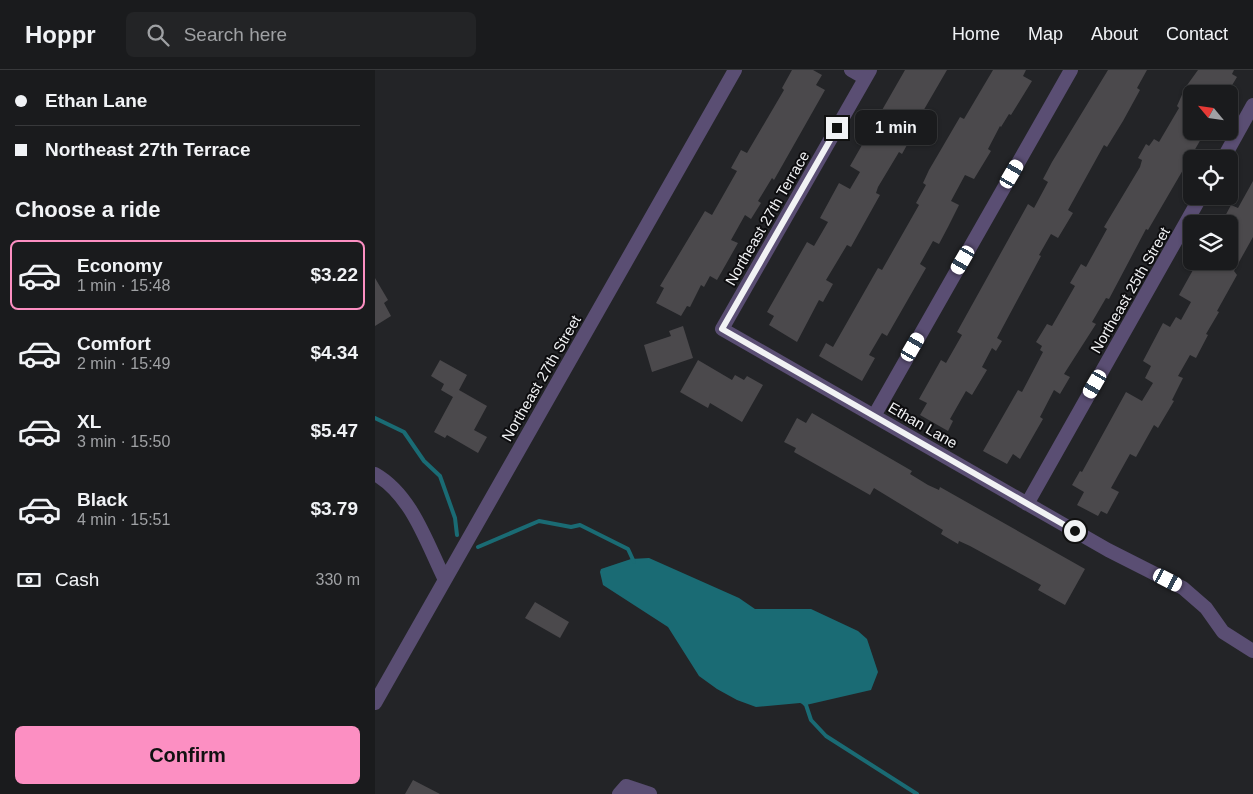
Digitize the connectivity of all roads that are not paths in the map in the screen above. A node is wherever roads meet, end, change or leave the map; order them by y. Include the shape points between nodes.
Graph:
1 (735, 70) edge
2 (851, 70) edge
3 (1071, 70) edge
4 (867, 74) edge
5 (1253, 105) edge
6 (1228, 150) edge
7 (1196, 205) edge
8 (722, 329) joint
9 (874, 416) junction
10 (375, 474) edge
11 (1027, 504) junction
12 (445, 580) junction
13 (1253, 651) edge
14 (376, 698) edge
15 (622, 790) edge
16 (650, 794) edge

1 - 12 street, Northeast 27th Street
2 - 4 street
3 - 9 street
4 - 8 street, Northeast 27th Terrace
5 - 6 street
7 - 11 street, Northeast 25th Street
8 - 9 street, Ethan Lane
9 - 11 street, Ethan Lane
10 - 12 street via 392,486 413,516
11 - 13 street, Ethan Lane via 1183,588 1206,608 1223,632
12 - 14 street, Northeast 27th Street
15 - 16 street

